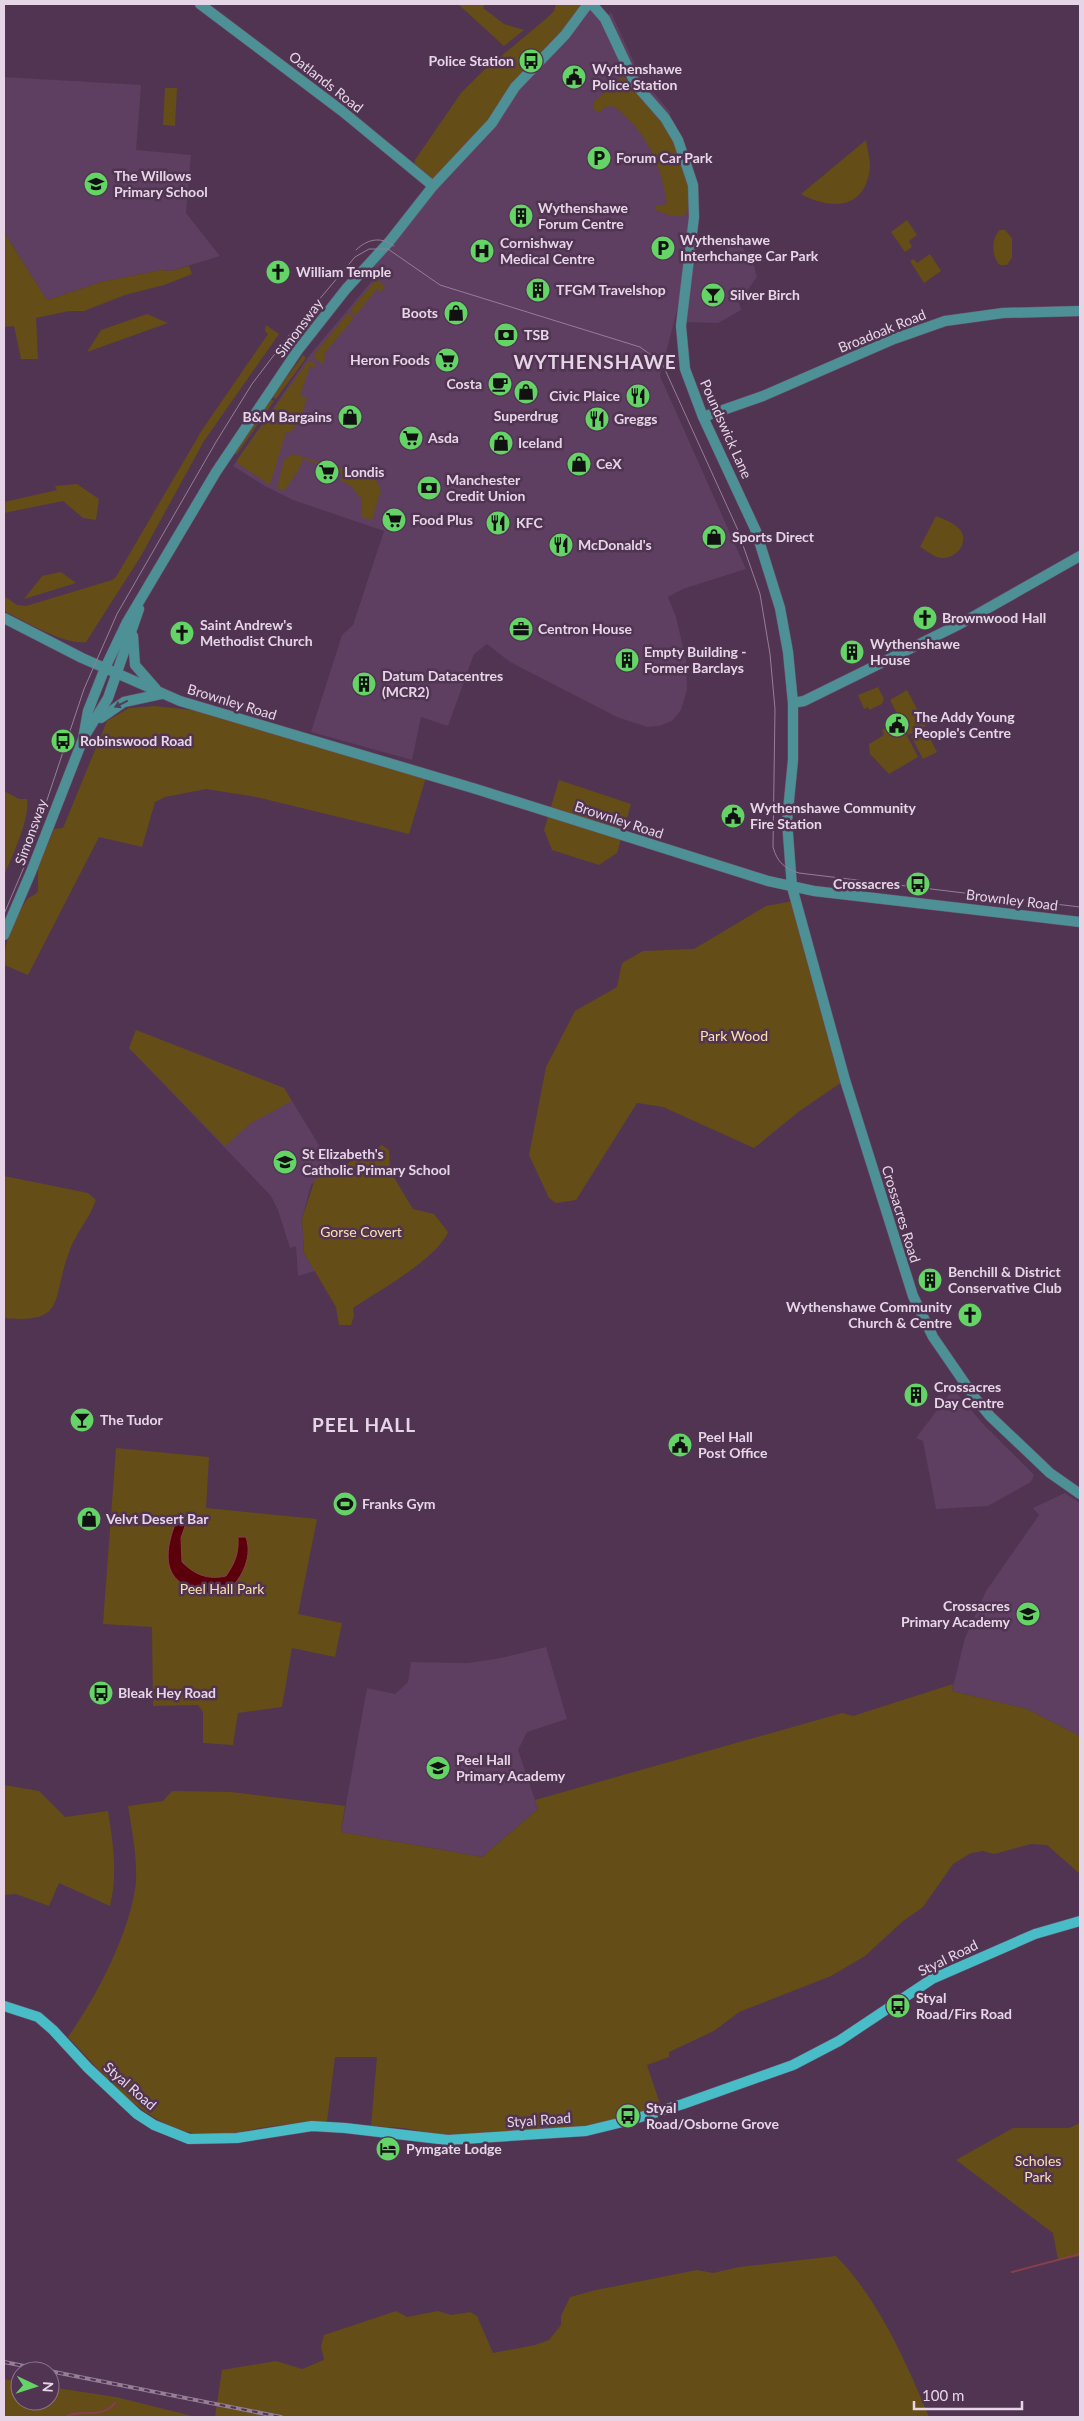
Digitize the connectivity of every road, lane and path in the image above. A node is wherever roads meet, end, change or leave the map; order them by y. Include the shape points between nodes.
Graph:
1 (200, 4) edge
2 (590, 4) edge
3 (433, 186) junction
4 (1080, 311) edge
5 (703, 417) junction
6 (1080, 556) edge
7 (142, 601) junction
8 (4, 618) edge
9 (135, 626) junction
10 (105, 668) junction
11 (116, 674) junction
12 (161, 694) junction
13 (793, 703) junction
14 (86, 733) junction
15 (792, 887) junction
16 (1080, 922) edge
17 (4, 935) edge
18 (1080, 1494) edge
19 (1080, 1921) edge
20 (4, 2006) edge

1 - 3 street, Oatlands Road via 342,111
2 - 3 street, Simonsway via 515,87 492,123
2 - 5 street, Poundswick Lane via 605,19 636,85 665,118 678,140 693,185 694,217 681,326 685,370
3 - 7 street, Simonsway via 298,350 216,472
4 - 5 street, Broadoak Road via 944,320 763,396
5 - 13 street, Poundswick Lane via 765,557 785,630
6 - 13 street via 960,624 804,701
7 - 9 street, Simonsway
7 - 10 street, Simonsway via 127,622
8 - 10 street, Brownley Road
9 - 11 street, Simonsway
9 - 12 street via 135,665
10 - 11 street, Brownley Road
10 - 14 street, Simonsway via 88,712
11 - 12 street, Brownley Road
11 - 14 street, Simonsway via 108,677
12 -> 14 street via 120,704 105,713
12 - 15 street, Brownley Road
13 - 15 street, Poundswick Lane via 793,760 787,821
14 - 17 street, Simonsway
15 - 16 street, Brownley Road
15 - 18 street, Crossacres Road via 845,1080 915,1300 933,1337 974,1398 1050,1473
19 - 20 main road, Styal Road via 1035,1934 932,1979 839,2041 793,2065 682,2104 586,2131 448,2140 312,2126 236,2138 189,2139 154,2125 137,2114 38,2017

